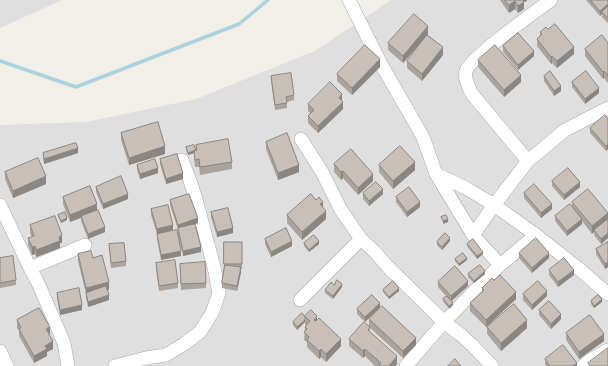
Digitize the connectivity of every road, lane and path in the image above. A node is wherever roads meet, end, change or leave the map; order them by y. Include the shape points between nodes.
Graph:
1 (349, 0) edge
2 (551, 0) edge
3 (608, 108) edge
4 (301, 139) dead end
5 (182, 160) dead end
6 (528, 161) junction
7 (436, 174) junction
8 (0, 205) edge
9 (494, 205) junction
10 (473, 235) junction
11 (536, 235) junction
12 (360, 239) junction
13 (85, 245) dead end
14 (500, 266) junction
15 (30, 268) junction
16 (608, 294) edge
17 (300, 300) dead end
18 (444, 322) junction
19 (608, 350) edge
20 (0, 351) edge
21 (122, 365) edge
22 (7, 366) edge
23 (68, 366) edge
24 (406, 366) edge
25 (492, 366) edge
26 (583, 366) edge

1 - 7 street via 381,64 423,138
2 - 6 street via 484,51 466,71 466,82 472,94
3 - 6 street via 565,130
4 - 12 street
5 - 21 street via 206,237 219,293 212,313 200,332 184,344 166,355
6 - 9 street
7 - 9 street
7 - 10 street
8 - 15 street
9 - 10 street
9 - 11 street
10 - 14 street
11 - 14 street
11 - 16 street
12 - 17 street
12 - 18 street
13 - 15 street
14 - 18 street
15 - 23 street via 64,343
18 - 24 street
18 - 25 street
19 - 26 street
20 - 22 street

